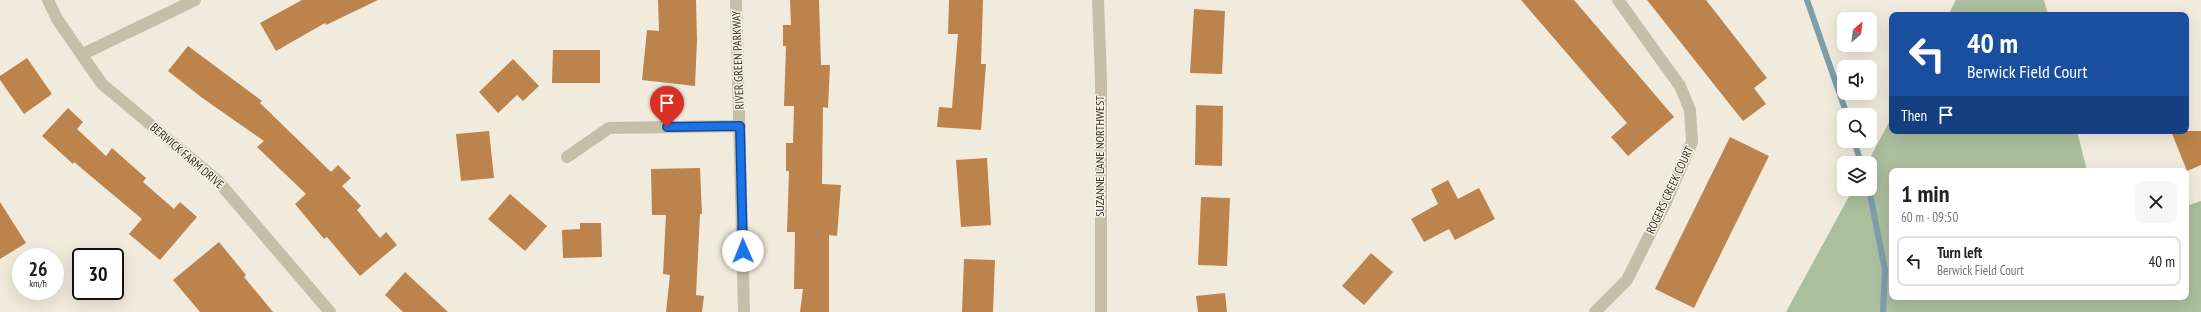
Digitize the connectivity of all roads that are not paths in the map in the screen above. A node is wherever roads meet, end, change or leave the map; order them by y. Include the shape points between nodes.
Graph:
1 (48, 0) edge
2 (195, 0) edge
3 (736, 0) edge
4 (1098, 0) edge
5 (1618, 0) edge
6 (83, 54) junction
7 (740, 126) junction
8 (567, 157) dead end
9 (330, 312) edge
10 (744, 312) edge
11 (1101, 312) edge
12 (1595, 312) edge

1 - 6 street, BERWICK FARM DRIVE via 57,19
2 - 6 street
3 - 7 street, RIVER GREEN PARKWAY
4 - 11 street, SUZANNE LANE NORTHWEST via 1101,80
5 - 12 street, ROGERS CREEK COURT via 1680,86 1690,110 1692,142 1627,280
6 - 9 street, BERWICK FARM DRIVE via 102,84 217,180
7 - 8 street via 608,128
7 - 10 street, RIVER GREEN PARKWAY

